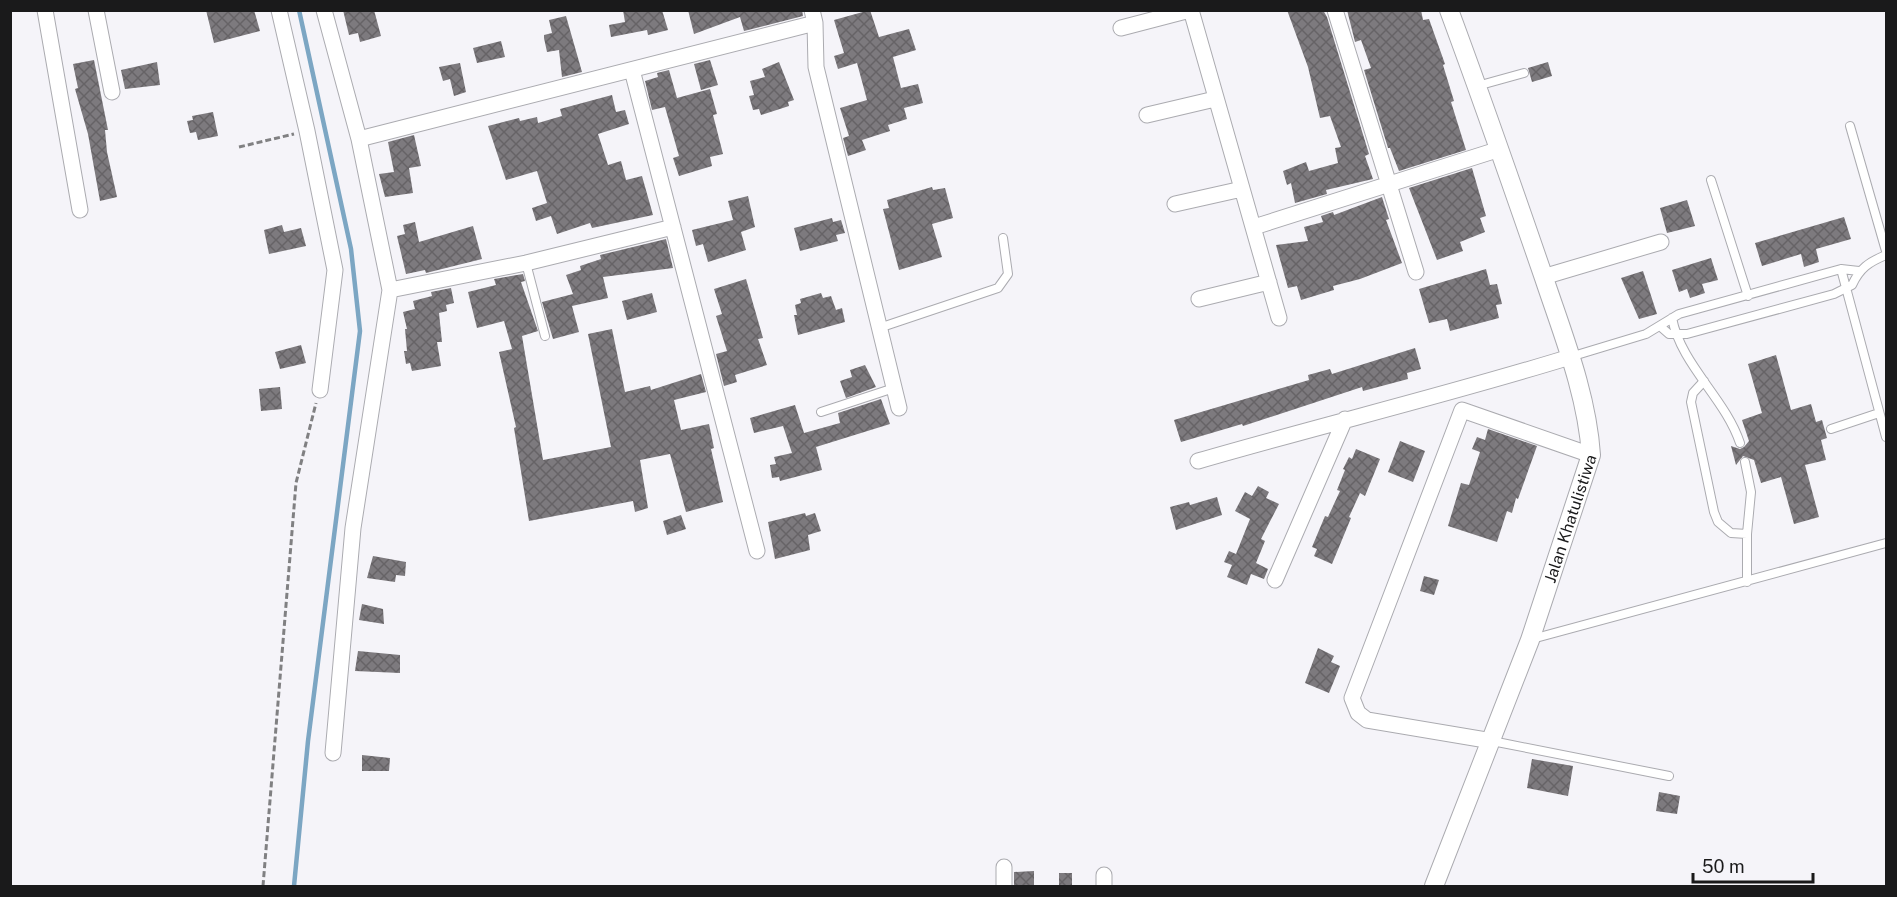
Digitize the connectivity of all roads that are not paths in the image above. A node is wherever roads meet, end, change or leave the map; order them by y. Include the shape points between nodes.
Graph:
1 (45, 10) edge
2 (96, 10) edge
3 (279, 10) edge
4 (324, 10) edge
5 (1190, 10) edge
6 (1335, 10) edge
7 (1449, 10) edge
8 (813, 17) edge
9 (1121, 28) dead end
10 (632, 70) junction
11 (1524, 73) dead end
12 (1477, 86) junction
13 (112, 92) dead end
14 (1215, 99) junction
15 (1147, 115) dead end
16 (1850, 126) dead end
17 (359, 139) junction
18 (1500, 149) junction
19 (1711, 180) dead end
20 (1389, 185) junction
21 (1242, 189) junction
22 (1175, 204) dead end
23 (80, 210) dead end
24 (673, 227) junction
25 (1254, 227) junction
26 (1003, 238) dead end
27 (1661, 242) dead end
28 (1887, 253) edge
29 (525, 263) junction
30 (1841, 269) junction
31 (1858, 271) junction
32 (1416, 272) dead end
33 (1543, 277) junction
34 (1269, 282) junction
35 (390, 290) junction
36 (1846, 290) junction
37 (1748, 296) junction
38 (1199, 299) dead end
39 (1278, 318) dead end
40 (1672, 318) junction
41 (1660, 327) junction
42 (879, 328) junction
43 (1675, 335) junction
44 (545, 336) dead end
45 (1570, 357) junction
46 (1704, 381) junction
47 (894, 388) junction
48 (320, 390) road end
49 (1451, 394) junction
50 (898, 408) dead end
51 (1462, 410) junction
52 (821, 412) dead end
53 (1879, 413) junction
54 (1345, 419) junction
55 (1831, 429) dead end
56 (1887, 437) edge
57 (1740, 443) dead end
58 (1591, 455) junction
59 (1198, 461) dead end
60 (1745, 462) dead end
61 (1747, 534) junction
62 (1887, 543) edge
63 (757, 551) dead end
64 (1275, 580) dead end
65 (1748, 582) junction
66 (1530, 640) junction
67 (1492, 741) junction
68 (333, 753) dead end
69 (1669, 776) dead end
70 (1004, 867) dead end
71 (1004, 886) edge
72 (1434, 886) edge

1 - 23 street
2 - 13 street
3 - 48 street via 336,270
4 - 17 street
5 - 9 street
5 - 14 street
6 - 20 street
7 - 12 street, Jalan Khatulistiwa
8 - 10 street
8 - 42 street via 816,67
10 - 17 street
10 - 24 street
11 - 12 lane
12 - 18 street, Jalan Khatulistiwa
14 - 15 street
14 - 21 street
16 - 28 lane
17 - 35 street
18 - 20 street
18 - 33 street, Jalan Khatulistiwa
19 - 37 lane
20 - 25 street
20 - 32 street
21 - 22 street
21 - 25 street
24 - 29 street
24 - 63 street
25 - 34 street
26 - 42 lane via 1008,274 998,288
27 - 33 street
28 - 31 lane
29 - 35 street
29 - 44 lane
30 - 31 lane
30 - 36 lane
30 - 37 lane
31 - 36 lane
33 - 45 street, Jalan Khatulistiwa
34 - 38 street
34 - 39 street
35 - 68 street via 353,528
36 - 43 lane
36 - 53 lane
37 - 40 lane
40 - 41 lane
40 - 43 lane
41 - 43 lane
41 - 45 lane
42 - 47 street
43 - 46 lane
45 - 49 street
45 - 58 street, Jalan Khatulistiwa via 1589,428
46 - 57 lane via 1729,416
46 - 61 lane via 1693,393 1691,402 1714,512 1718,522 1731,533
47 - 50 street
47 - 52 lane
49 - 51 street
49 - 54 street
51 - 58 street
51 - 67 street via 1352,698 1358,713 1367,720
53 - 55 lane
53 - 56 lane
54 - 59 street
54 - 64 street
58 - 66 street, Jalan Khatulistiwa
60 - 61 lane via 1751,492
61 - 65 lane
62 - 65 lane
65 - 66 lane
66 - 67 street, Jalan Khatulistiwa
67 - 69 lane
67 - 72 street, Jalan Khatulistiwa
70 - 71 street

